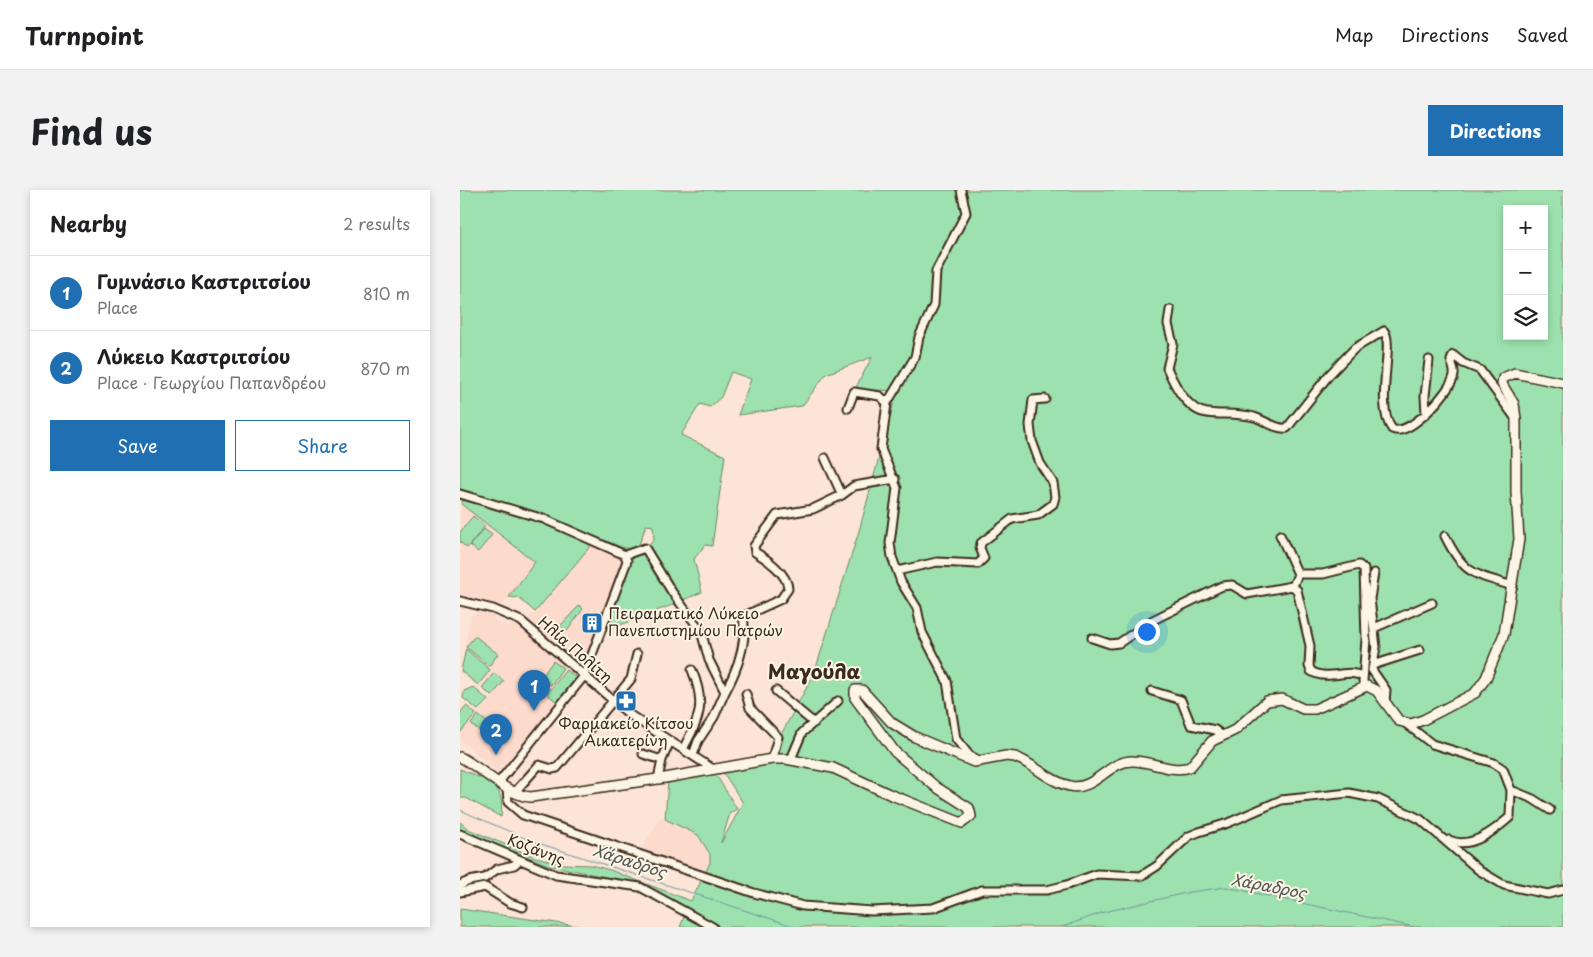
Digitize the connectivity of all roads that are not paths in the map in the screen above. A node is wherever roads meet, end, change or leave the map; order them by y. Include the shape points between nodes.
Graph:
1 (961, 190) edge
2 (1170, 310) dead end
3 (1429, 360) dead end
4 (1563, 383) edge
5 (1045, 399) dead end
6 (887, 403) junction
7 (848, 408) dead end
8 (1426, 414) junction
9 (1516, 419) junction
10 (825, 458) dead end
11 (895, 479) junction
12 (460, 494) edge
13 (842, 495) junction
14 (1280, 535) dead end
15 (1445, 536) dead end
16 (625, 555) junction
17 (897, 571) junction
18 (1298, 574) junction
19 (1374, 574) dead end
20 (1293, 586) junction
21 (1513, 586) junction
22 (460, 601) edge
23 (1432, 603) dead end
24 (1374, 628) junction
25 (1092, 638) dead end
26 (1420, 650) dead end
27 (637, 654) dead end
28 (1373, 664) junction
29 (692, 670) dead end
30 (584, 676) junction
31 (1363, 681) junction
32 (776, 691) dead end
33 (1152, 691) dead end
34 (725, 692) junction
35 (746, 694) dead end
36 (612, 700) junction
37 (838, 701) dead end
38 (1385, 702) junction
39 (814, 723) junction
40 (1405, 723) junction
41 (1223, 736) junction
42 (670, 741) junction
43 (683, 749) junction
44 (643, 754) dead end
45 (693, 755) junction
46 (460, 757) edge
47 (772, 759) junction
48 (791, 759) junction
49 (662, 760) junction
50 (980, 761) junction
51 (460, 764) edge
52 (714, 769) junction
53 (658, 779) junction
54 (495, 780) junction
55 (1510, 790) junction
56 (510, 791) junction
57 (1550, 810) dead end
58 (460, 834) edge
59 (1442, 836) junction
60 (520, 860) junction
61 (460, 885) edge
62 (1563, 890) edge
63 (460, 892) edge
64 (523, 907) dead end
65 (713, 927) edge

1 - 6 street via 966,213 936,271 934,305 915,357
2 - 8 street via 1168,324 1173,344 1167,368 1191,406 1200,412 1248,416 1287,428 1355,348 1384,331 1388,340 1384,394 1390,427 1397,432 1404,430
3 - 8 street
4 - 9 main road via 1514,373 1505,376 1502,384 1514,404
5 - 17 street via 1033,400 1030,425 1040,463 1053,483 1055,497 1052,504 1038,516 1012,519 981,543 984,558 978,564 937,562
6 - 7 street via 880,396 854,392
6 - 11 street via 881,449
8 - 9 street via 1453,381 1455,372 1451,360 1455,355 1463,363 1480,370
9 - 21 main road via 1519,539
10 - 13 street
11 - 13 street via 854,486
11 - 17 street via 897,499 890,543
12 - 16 street via 544,519
13 - 34 street via 813,509 777,515 754,546 755,552 786,580 788,589 781,599 744,616 741,657
14 - 18 street
15 - 21 street via 1466,569
16 - 30 street via 627,561
16 - 34 street via 645,548 701,631 709,660
17 - 50 street via 917,608 922,632 946,681 956,739 969,755
18 - 20 street
18 - 31 street via 1323,574 1359,565 1364,569 1366,639
19 - 24 street via 1370,599
20 - 25 street via 1247,594 1232,585 1222,586 1153,620 1119,643 1110,644
20 - 31 street via 1308,640 1308,666 1311,671 1323,676 1356,673
21 - 40 main road via 1501,644 1486,678 1475,693 1423,720
22 - 30 street, Ηλία Πολίτη via 493,609 520,621
23 - 24 street
24 - 28 street via 1376,647
26 - 28 street
27 - 36 street via 632,678
28 - 38 street via 1374,674 1386,690
29 - 43 street via 701,711
30 - 36 street, Ηλία Πολίτη
30 - 54 street
31 - 38 main road
31 - 41 main road via 1315,709 1304,709 1282,699 1272,700
32 - 39 street
33 - 41 street via 1181,700 1192,725 1215,730
34 - 45 street
35 - 47 street via 751,709 778,737
36 - 42 street, Ηλία Πολίτη
36 - 56 street via 556,768 540,765
37 - 39 street
38 - 40 main road
39 - 48 street via 802,734
40 - 55 street via 1432,744 1499,765
41 - 50 main road via 1212,741 1190,768 1175,769 1130,760 1076,787 1065,785 1015,757
42 - 43 street, Ηλία Πολίτη
42 - 49 street
43 - 45 street, Ηλία Πολίτη
44 - 49 street
45 - 52 street, Ηλία Πολίτη
46 - 54 main road
47 - 48 main road
47 - 52 main road
48 - 50 main road via 833,768 962,823 969,818 972,812 966,806 936,787 890,746 853,695 860,689 898,727 966,759
49 - 53 street
51 - 54 main road
52 - 53 main road
53 - 56 main road via 536,797
54 - 56 main road
55 - 57 street
55 - 59 street via 1510,817 1489,833 1466,844 1457,844
56 - 59 street via 508,802 521,814 754,894 803,906 872,912 933,908 965,895 996,889 1047,890 1097,874 1141,876 1157,866 1189,836 1288,798 1349,793 1378,799 1420,819
58 - 60 street, Κοζάνης
59 - 62 street via 1480,871 1504,886 1548,894
60 - 61 street via 497,869 485,878
60 - 65 street, Κοζάνης via 556,875 640,887
63 - 64 street via 485,887 510,903

